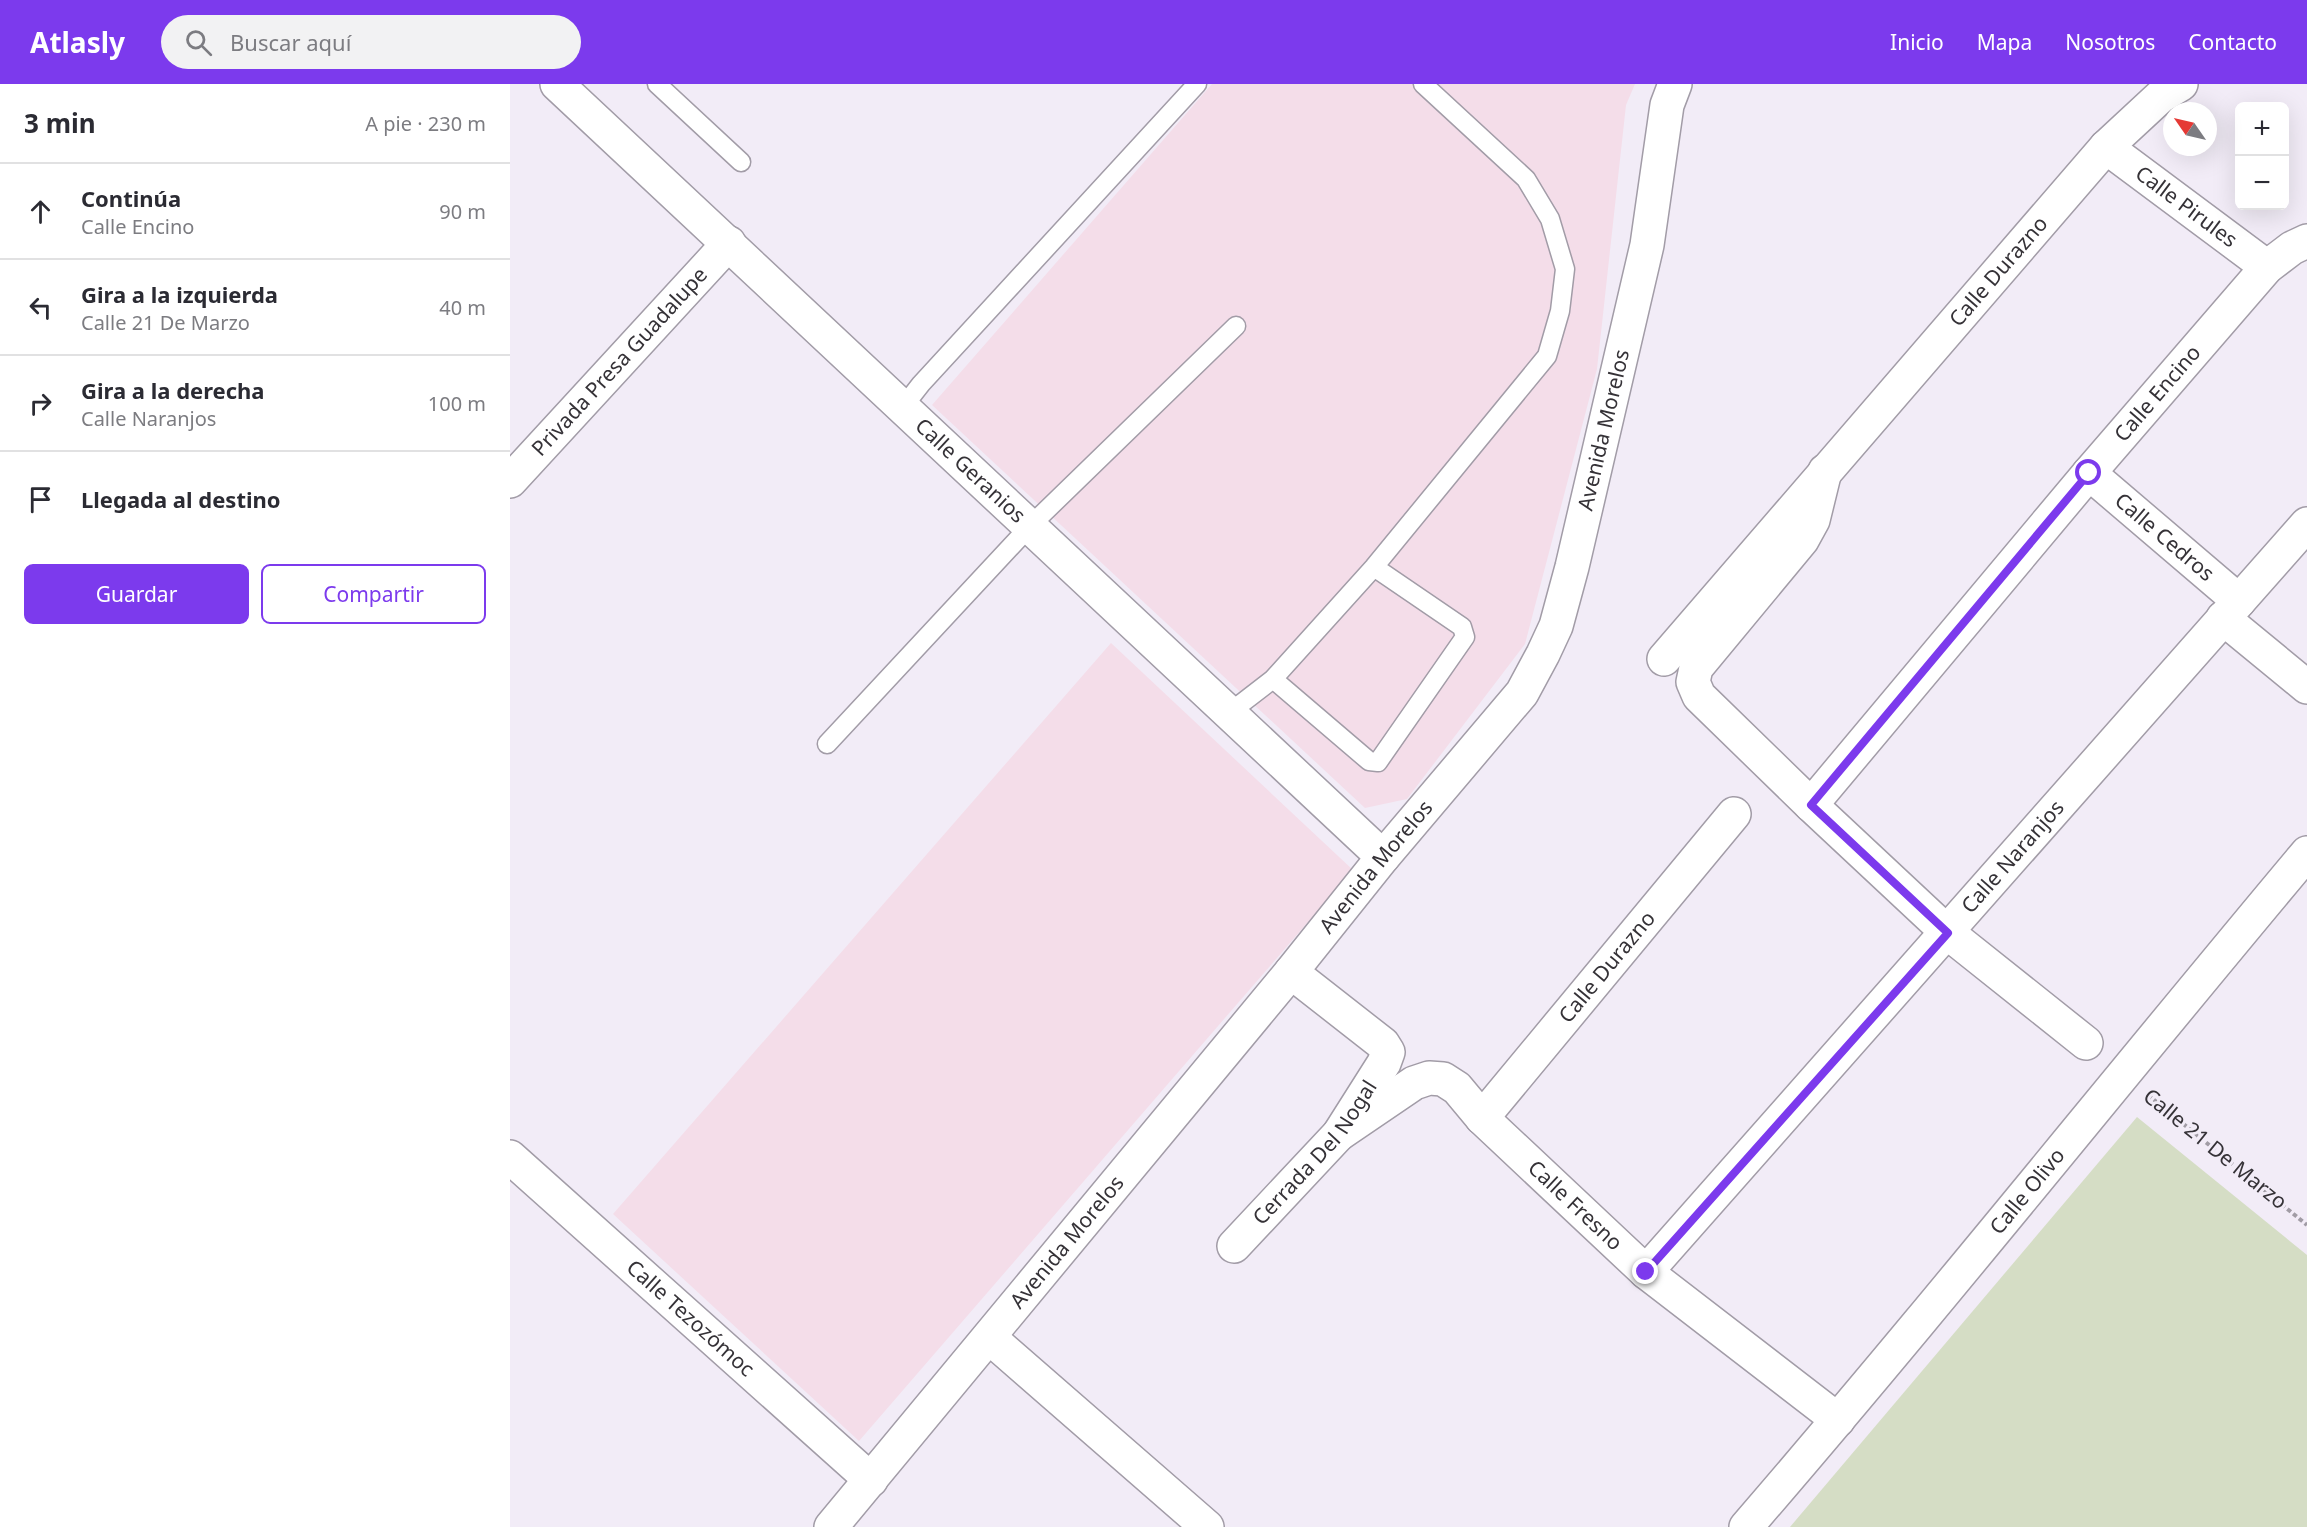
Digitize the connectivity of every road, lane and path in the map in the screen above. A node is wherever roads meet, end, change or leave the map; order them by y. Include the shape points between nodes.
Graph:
1 (557, 84) edge
2 (657, 84) edge
3 (1197, 84) edge
4 (1423, 84) edge
5 (1675, 84) edge
6 (2181, 84) edge
7 (2106, 147) junction
8 (741, 162) dead end
9 (2307, 241) edge
10 (729, 243) junction
11 (2267, 267) junction
12 (1236, 326) dead end
13 (903, 407) junction
14 (1825, 471) junction
15 (2089, 473) junction
16 (510, 481) edge
17 (2307, 524) edge
18 (1030, 526) junction
19 (1374, 567) junction
20 (2231, 609) junction
21 (1664, 659) dead end
22 (1273, 679) junction
23 (2307, 687) edge
24 (1229, 713) junction
25 (827, 744) dead end
26 (1811, 805) junction
27 (1734, 814) dead end
28 (2307, 853) edge
29 (1383, 857) junction
30 (1948, 933) junction
31 (1291, 972) junction
32 (2086, 1043) dead end
33 (2122, 1074) junction
34 (1482, 1118) junction
35 (1339, 1134) junction
36 (510, 1156) edge
37 (2307, 1225) edge
38 (1234, 1246) dead end
39 (1646, 1272) junction
40 (989, 1337) junction
41 (1838, 1420) junction
42 (871, 1480) junction
43 (831, 1527) edge
44 (1207, 1527) edge
45 (1746, 1527) edge

1 - 10 street, Calle Geranios
2 - 8 lane
3 - 13 lane
4 - 19 lane via 1526,179 1550,219 1565,269 1560,311 1547,356
5 - 29 street, Avenida Morelos via 1667,105 1647,245 1556,626 1522,693
6 - 7 street, Calle Durazno via 2161,96
7 - 11 street, Calle Pirules
7 - 14 street, Calle Durazno
9 - 11 street, Calle Encino
10 - 13 street, Calle Geranios
10 - 16 street, Privada Presa Guadalupe
11 - 15 street, Calle Encino
12 - 18 lane
13 - 18 street, Calle Geranios
14 - 21 street, Calle Durazno
14 - 26 street, Calle Durazno via 1813,520 1802,540 1696,668 1693,681 1699,696
15 - 20 street, Calle Cedros
15 - 26 street, Calle Encino
17 - 20 street, Calle Naranjos
18 - 24 street, Calle Geranios
18 - 25 lane
19 - 22 lane
19 - 22 lane via 1462,627 1465,637 1378,762 1370,761
20 - 23 street, Calle Cedros
20 - 30 street, Calle Naranjos
22 - 24 lane
24 - 29 street, Calle Geranios
26 - 30 street
27 - 34 street, Calle Durazno
28 - 33 street, Calle Olivo
29 - 31 street, Avenida Morelos
30 - 32 street
30 - 39 street, Calle Naranjos
31 - 35 street, Cerrada Del Nogal via 1388,1052
31 - 40 street, Avenida Morelos
33 - 37 path, Calle 21 De Marzo
33 - 41 street, Calle Olivo
34 - 35 street, Calle Fresno via 1457,1088 1443,1079 1429,1078 1414,1083
34 - 39 street, Calle Fresno
35 - 38 street, Cerrada Del Nogal
36 - 42 street, Calle Tezozómoc
39 - 41 street, Calle Fresno
40 - 42 street, Avenida Morelos
40 - 44 street
41 - 45 street, Calle Olivo
42 - 43 street, Avenida Morelos

